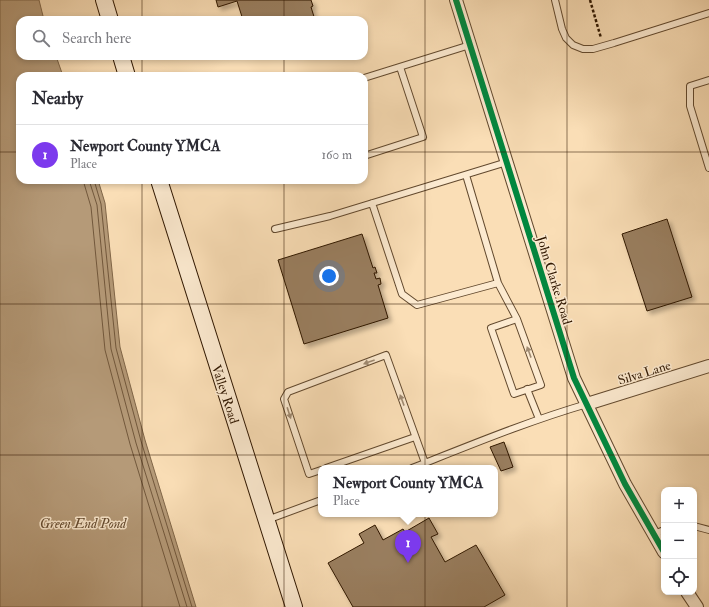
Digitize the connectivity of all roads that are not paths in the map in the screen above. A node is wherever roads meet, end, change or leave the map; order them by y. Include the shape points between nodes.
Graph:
1 (104, 0) edge
2 (456, 0) edge
3 (555, 0) edge
4 (709, 13) edge
5 (109, 16) edge
6 (470, 45) junction
7 (122, 60) edge
8 (400, 67) junction
9 (126, 72) edge
10 (368, 77) edge
11 (709, 80) edge
12 (368, 155) edge
13 (507, 162) junction
14 (709, 168) edge
15 (466, 175) junction
16 (160, 184) edge
17 (372, 203) junction
18 (275, 229) dead end
19 (498, 283) junction
20 (517, 319) junction
21 (709, 366) edge
22 (527, 389) junction
23 (587, 404) junction
24 (539, 419) junction
25 (415, 437) junction
26 (345, 461) junction
27 (334, 465) edge
28 (346, 465) edge
29 (426, 465) edge
30 (428, 465) edge
31 (318, 471) edge
32 (318, 501) edge
33 (267, 520) junction
34 (697, 527) edge
35 (709, 530) edge
36 (659, 532) edge
37 (689, 595) edge
38 (294, 607) edge
39 (697, 607) edge

1 - 5 main road
2 - 6 street, John Clarke Road
3 - 4 lane via 566,38 573,46 583,49 604,46
6 - 8 lane
6 - 13 street, John Clarke Road
7 - 9 main road
8 - 10 lane
8 - 12 lane via 422,137
11 - 14 lane via 690,86 690,106
13 - 15 lane
13 - 23 street, John Clarke Road via 574,378
15 - 17 lane
15 - 19 lane
16 - 33 main road, Valley Road
17 - 18 lane
17 - 19 lane via 402,294 417,305
19 - 20 lane
22 -> 20 lane via 541,385
20 - 22 lane via 491,328 514,394
21 - 23 street, Silva Lane
22 - 24 lane
23 - 24 lane
23 - 36 street, John Clarke Road via 625,484
24 - 30 lane
25 - 26 lane
25 - 29 lane
25 -> 31 lane via 386,356 288,392 284,399 309,474
26 - 27 lane
26 - 28 lane
32 - 33 lane
33 - 38 main road, Valley Road
34 - 35 lane
37 - 39 street

